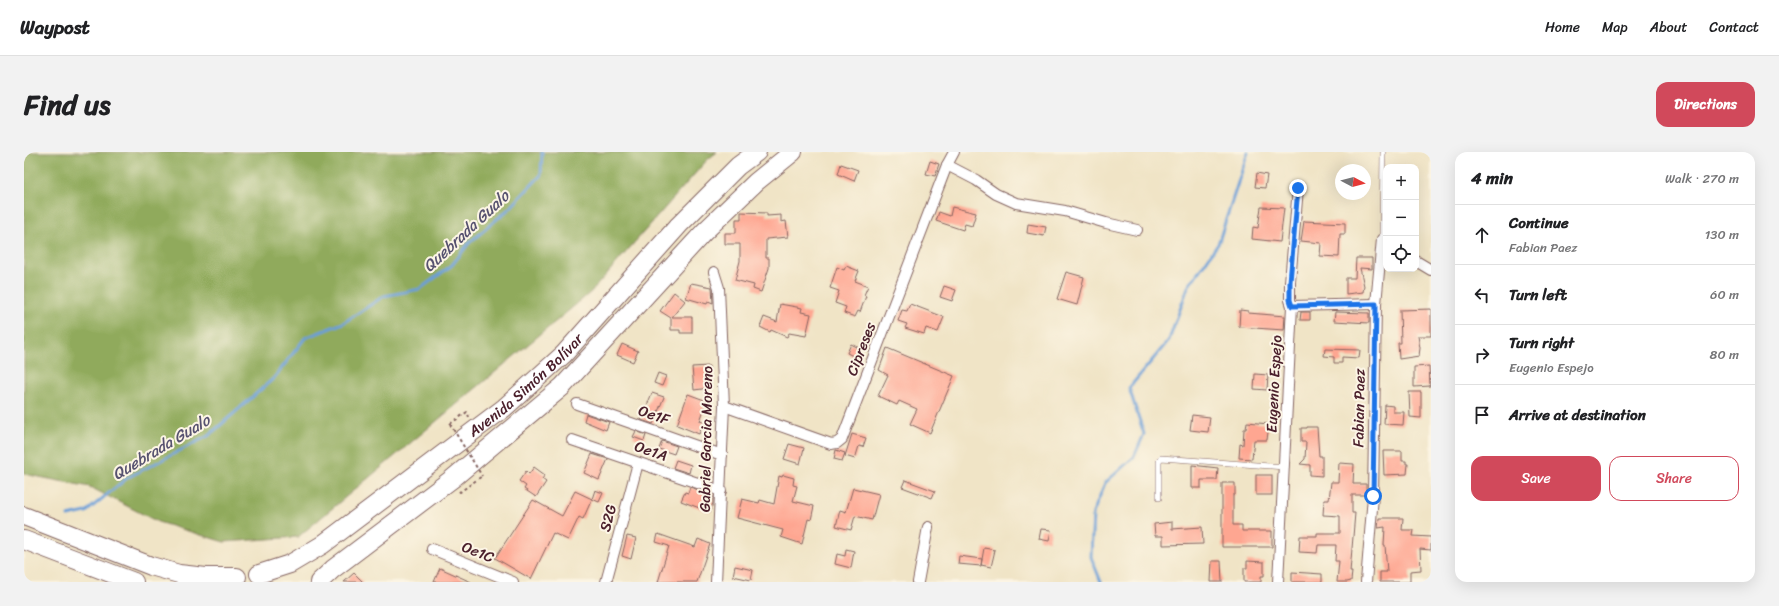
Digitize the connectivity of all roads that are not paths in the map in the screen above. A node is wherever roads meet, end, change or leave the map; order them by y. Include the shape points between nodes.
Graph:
1 (756, 152) edge
2 (793, 152) edge
3 (954, 152) edge
4 (1383, 152) edge
5 (946, 165) junction
6 (1298, 188) dead end
7 (1137, 230) dead end
8 (1384, 236) edge
9 (1383, 249) edge
10 (1419, 263) edge
11 (1431, 270) edge
12 (714, 272) dead end
13 (1376, 304) junction
14 (1292, 306) junction
15 (577, 404) dead end
16 (724, 406) junction
17 (572, 440) dead end
18 (722, 455) junction
19 (638, 463) junction
20 (1284, 467) junction
21 (721, 491) junction
22 (1159, 498) dead end
23 (24, 516) edge
24 (928, 527) dead end
25 (24, 540) edge
26 (432, 549) dead end
27 (259, 574) junction
28 (233, 579) edge
29 (134, 582) edge
30 (279, 582) edge
31 (320, 582) edge
32 (512, 582) edge
33 (606, 582) edge
34 (716, 582) edge
35 (918, 582) edge
36 (1278, 582) edge
37 (1366, 582) edge

1 - 27 highway, Avenida Simón Bolívar via 738,166 679,225 564,354 504,408 322,545 290,564
2 - 31 highway, Avenida Simón Bolívar via 756,182 704,232 562,387 452,479
3 - 5 street, Cipreses
4 - 8 lane
5 - 7 street via 1016,203 1065,211
5 - 16 street, Cipreses via 842,439 831,444
6 - 14 street, Eugenio Espejo via 1290,282
9 - 13 street, Fabian Paez
10 - 11 street
12 - 16 street, Gabriel Garcia Moreno via 719,288
13 - 14 street
13 - 37 street, Fabian Paez via 1373,496
14 - 20 street, Eugenio Espejo
15 - 18 street, Oe1F
16 - 18 street, Gabriel Garcia Moreno
17 - 19 street, Oe1A
18 - 21 street, Gabriel Garcia Moreno
19 - 21 street, Oe1A
19 - 33 street, S2G
20 - 22 lane via 1162,458 1159,461
20 - 36 street, Eugenio Espejo
21 - 34 street, Gabriel Garcia Moreno
23 - 28 highway via 151,566 180,574
24 - 35 street
25 - 29 highway
26 - 32 street, Oe1C
27 - 28 highway, Avenida Simón Bolívar via 248,574
27 - 30 highway

